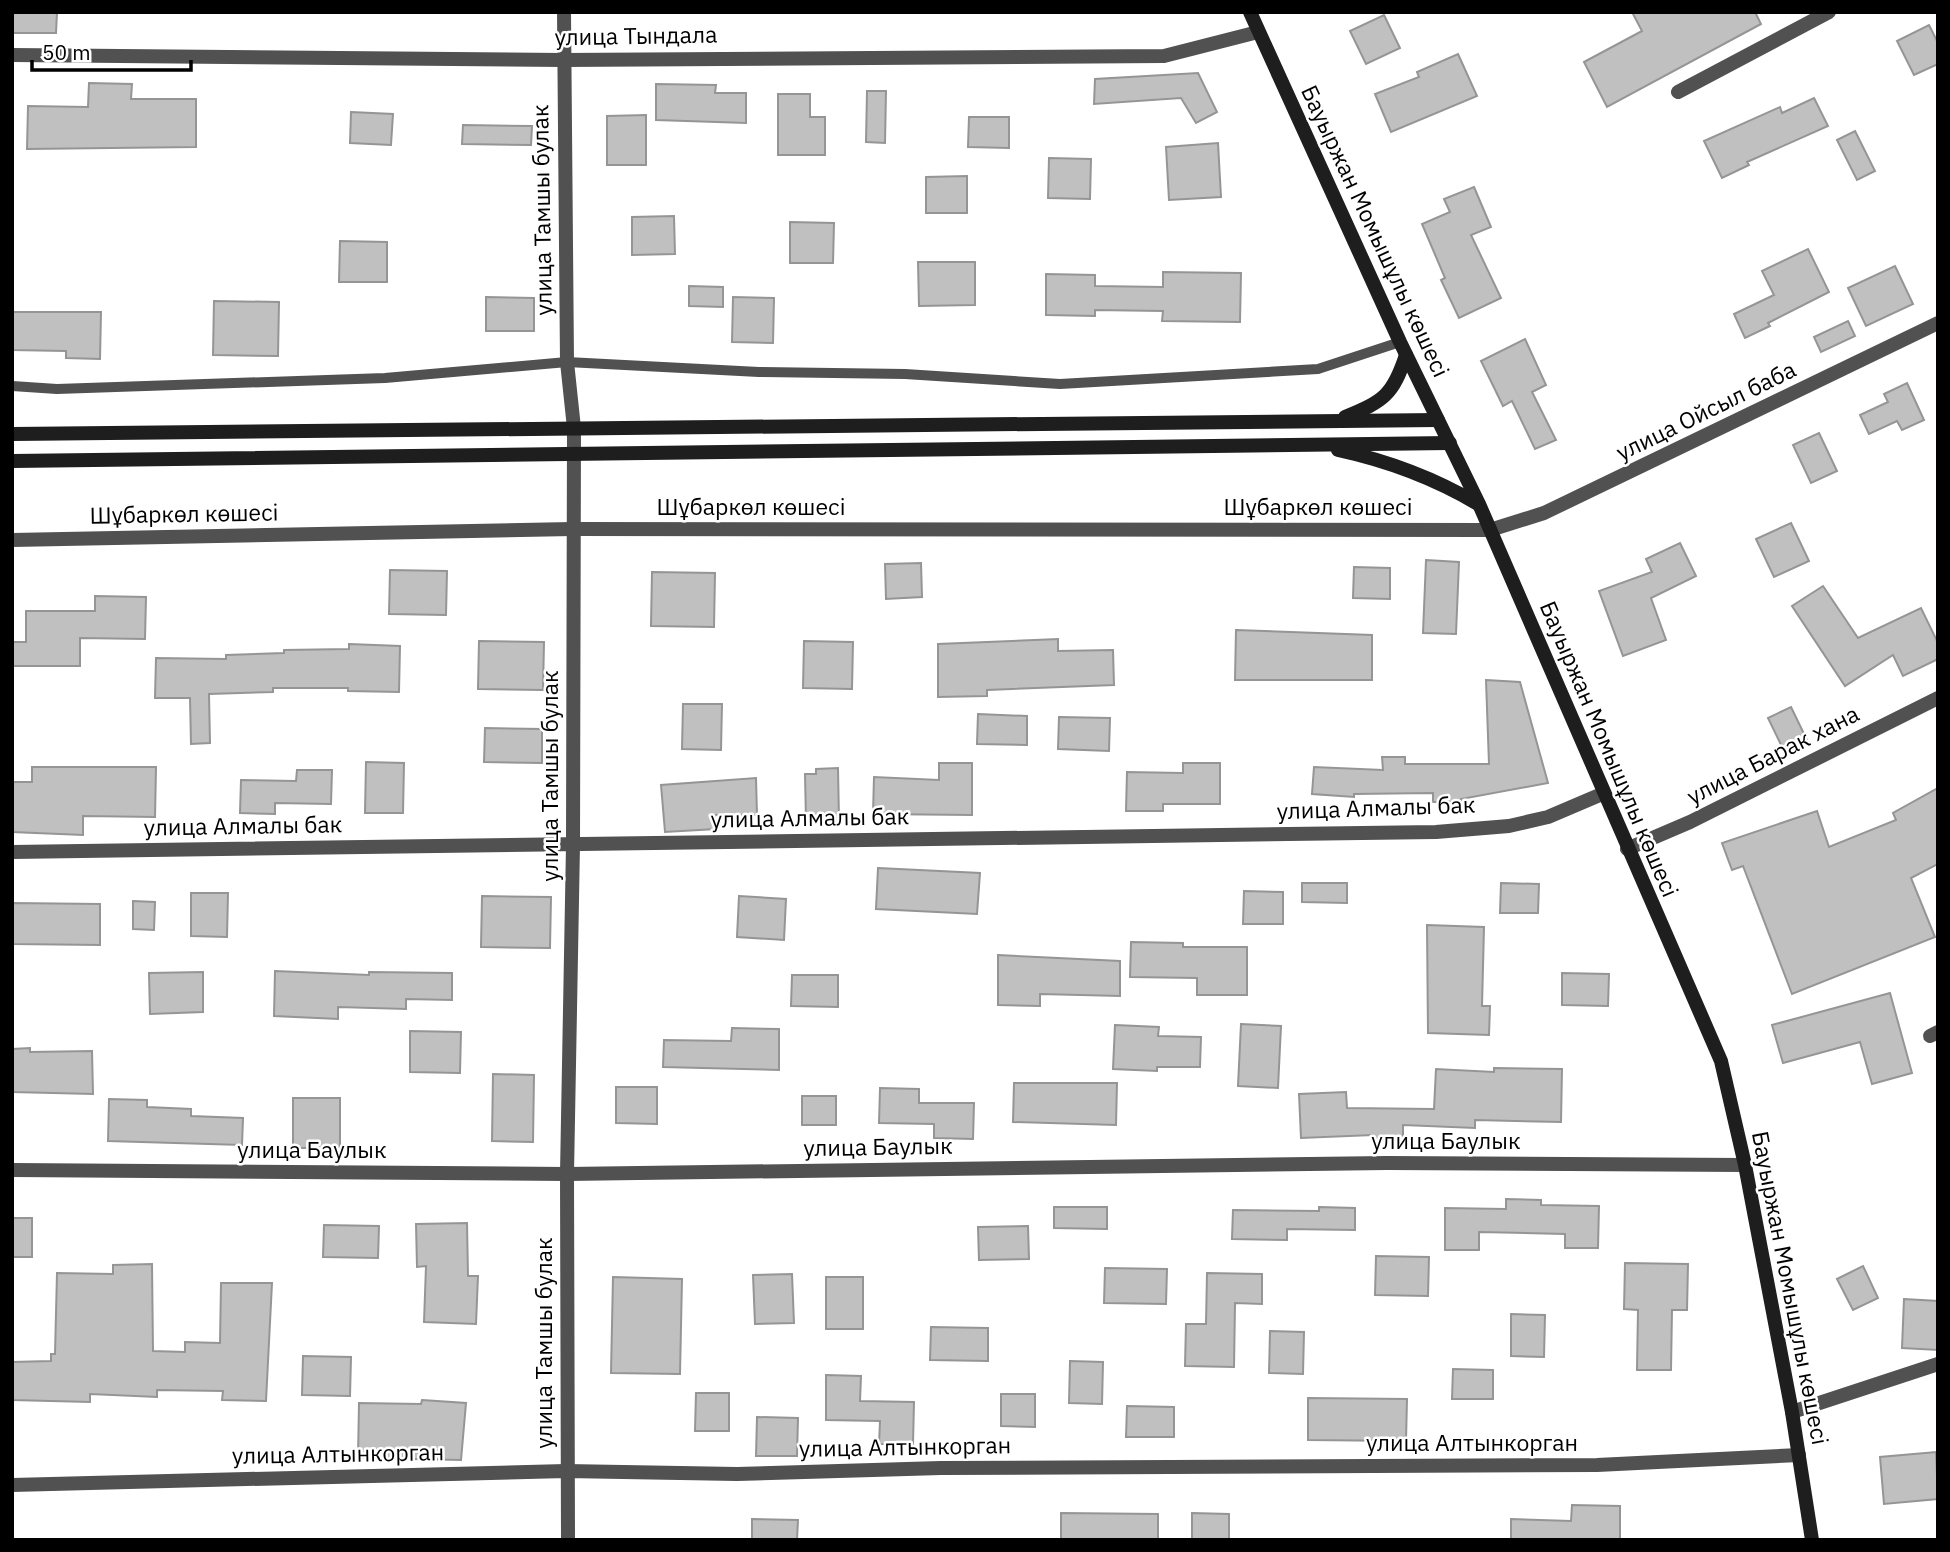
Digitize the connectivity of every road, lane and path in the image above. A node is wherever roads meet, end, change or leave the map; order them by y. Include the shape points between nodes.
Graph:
1 (564, 12) edge
2 (1250, 12) edge
3 (1829, 12) edge
4 (1258, 32) junction
5 (12, 55) edge
6 (563, 60) junction
7 (1678, 92) dead end
8 (1938, 323) edge
9 (1403, 349) junction
10 (567, 362) junction
11 (12, 386) edge
12 (1438, 420) junction
13 (1336, 421) junction
14 (574, 428) junction
15 (12, 434) edge
16 (1450, 443) junction
17 (1313, 445) junction
18 (573, 454) junction
19 (12, 461) edge
20 (1479, 505) junction
21 (572, 529) junction
22 (1490, 530) junction
23 (12, 540) edge
24 (1938, 698) edge
25 (1602, 794) junction
26 (573, 845) junction
27 (1627, 849) junction
28 (12, 852) edge
29 (1745, 1166) junction
30 (12, 1170) edge
31 (567, 1174) junction
32 (1938, 1364) edge
33 (1792, 1412) junction
34 (1799, 1455) junction
35 (566, 1471) junction
36 (12, 1485) edge
37 (568, 1540) edge
38 (1812, 1540) edge

1 - 6 street, улица Тамшы булак
2 - 4 street, Бауыржан Момышұлы көшесі
3 - 7 street
4 - 6 street, улица Тындала via 1164,56
4 - 9 street, Бауыржан Момышұлы көшесі
5 - 6 street, улица Тындала
6 - 10 street, улица Тамшы булак
8 - 22 street, улица Ойсыл баба via 1544,513
9 - 10 lane via 1318,369 1060,384
9 - 12 street, Бауыржан Момышұлы көшесі
9 - 13 street via 1390,394
10 - 11 lane via 385,378 57,389
10 - 14 street, улица Тамшы булак
12 - 13 street
12 - 16 street, Бауыржан Момышұлы көшесі
13 - 14 street
14 - 15 street
14 - 18 street, улица Тамшы булак
16 - 17 street
16 - 20 street, Бауыржан Момышұлы көшесі
17 - 18 street
17 - 20 street via 1404,468 1439,481
18 - 19 street
18 - 21 street, улица Тамшы булак
20 - 22 street, Бауыржан Момышұлы көшесі
21 - 22 street, Шұбаркөл көшесі
21 - 23 street, Шұбаркөл көшесі
21 - 26 street, улица Тамшы булак
22 - 25 street, Бауыржан Момышұлы көшесі
24 - 27 street, улица Барак хана
25 - 26 street, улица Алмалы бак via 1548,817 1436,832
25 - 27 street, Бауыржан Момышұлы көшесі
26 - 28 street, улица Алмалы бак
26 - 31 street, улица Тамшы булак
27 - 29 street, Бауыржан Момышұлы көшесі via 1721,1061
29 - 31 street, улица Баулык via 1387,1163
29 - 33 street, Бауыржан Момышұлы көшесі
30 - 31 street, улица Баулык
31 - 35 street, улица Тамшы булак
32 - 33 street
33 - 34 street, Бауыржан Момышұлы көшесі
34 - 35 street, улица Алтынкорган via 1598,1465 941,1468 737,1474
34 - 38 street, Бауыржан Момышұлы көшесі
35 - 36 street, улица Алтынкорган
35 - 37 street, улица Тамшы булак

